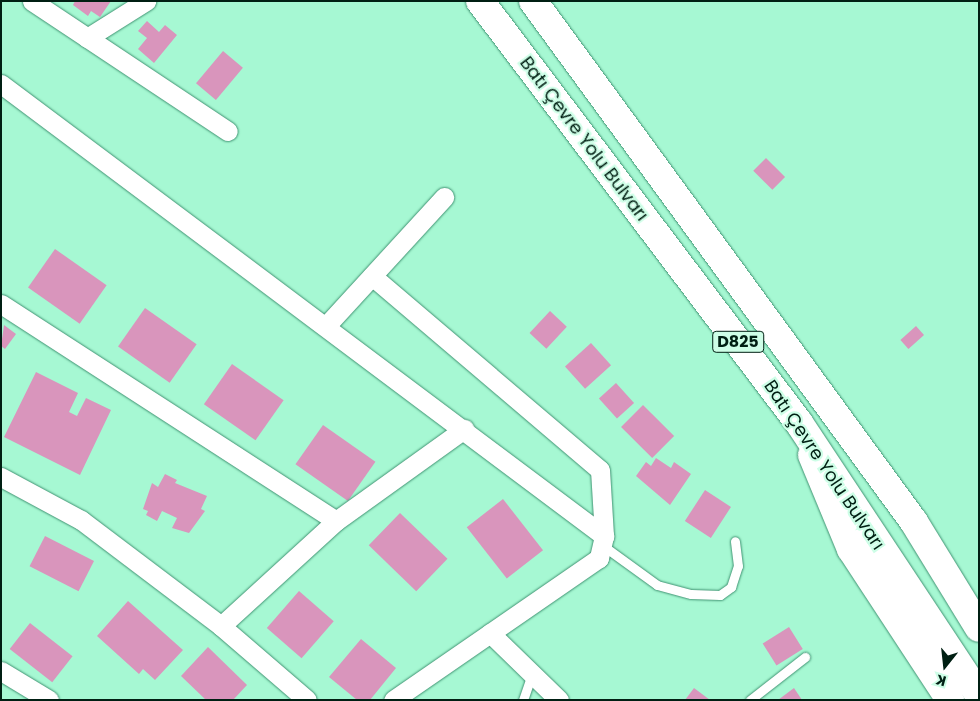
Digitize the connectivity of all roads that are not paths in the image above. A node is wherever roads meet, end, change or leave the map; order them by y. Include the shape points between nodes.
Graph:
1 (32, 1) edge
2 (146, 1) edge
3 (480, 1) edge
4 (533, 1) edge
5 (87, 38) junction
6 (1, 84) edge
7 (228, 131) dead end
8 (444, 197) dead end
9 (372, 276) junction
10 (1, 304) edge
11 (326, 326) junction
12 (799, 424) junction
13 (464, 429) junction
14 (1, 478) edge
15 (336, 521) junction
16 (603, 540) junction
17 (735, 541) dead end
18 (221, 626) junction
19 (979, 628) edge
20 (490, 633) junction
21 (805, 657) dead end
22 (1, 671) edge
23 (532, 674) junction
24 (979, 695) edge
25 (49, 700) edge
26 (307, 700) edge
27 (393, 700) edge
28 (523, 700) edge
29 (559, 700) edge
30 (750, 700) edge
31 (950, 700) edge

1 - 5 street
2 - 5 street
3 - 12 main road, Batı Çevre Yolu Bulvarı / D825
4 - 19 main road, Batı Çevre Yolu Bulvarı / D825 via 914,522
5 - 7 street
6 - 11 street
8 - 9 street
9 - 11 street
9 - 16 street via 600,470
10 - 15 street
11 - 13 street
12 - 24 main road, Batı Çevre Yolu Bulvarı / D825
12 - 31 main road via 851,549
13 - 15 street
13 - 16 street
14 - 18 street via 81,520
15 - 18 street
16 - 17 lane via 657,585 691,594 720,595 731,587 738,566
16 - 20 street via 599,558
18 - 26 street
20 - 23 street
20 - 27 street
21 - 30 lane
22 - 25 street
23 - 28 lane
23 - 29 street

